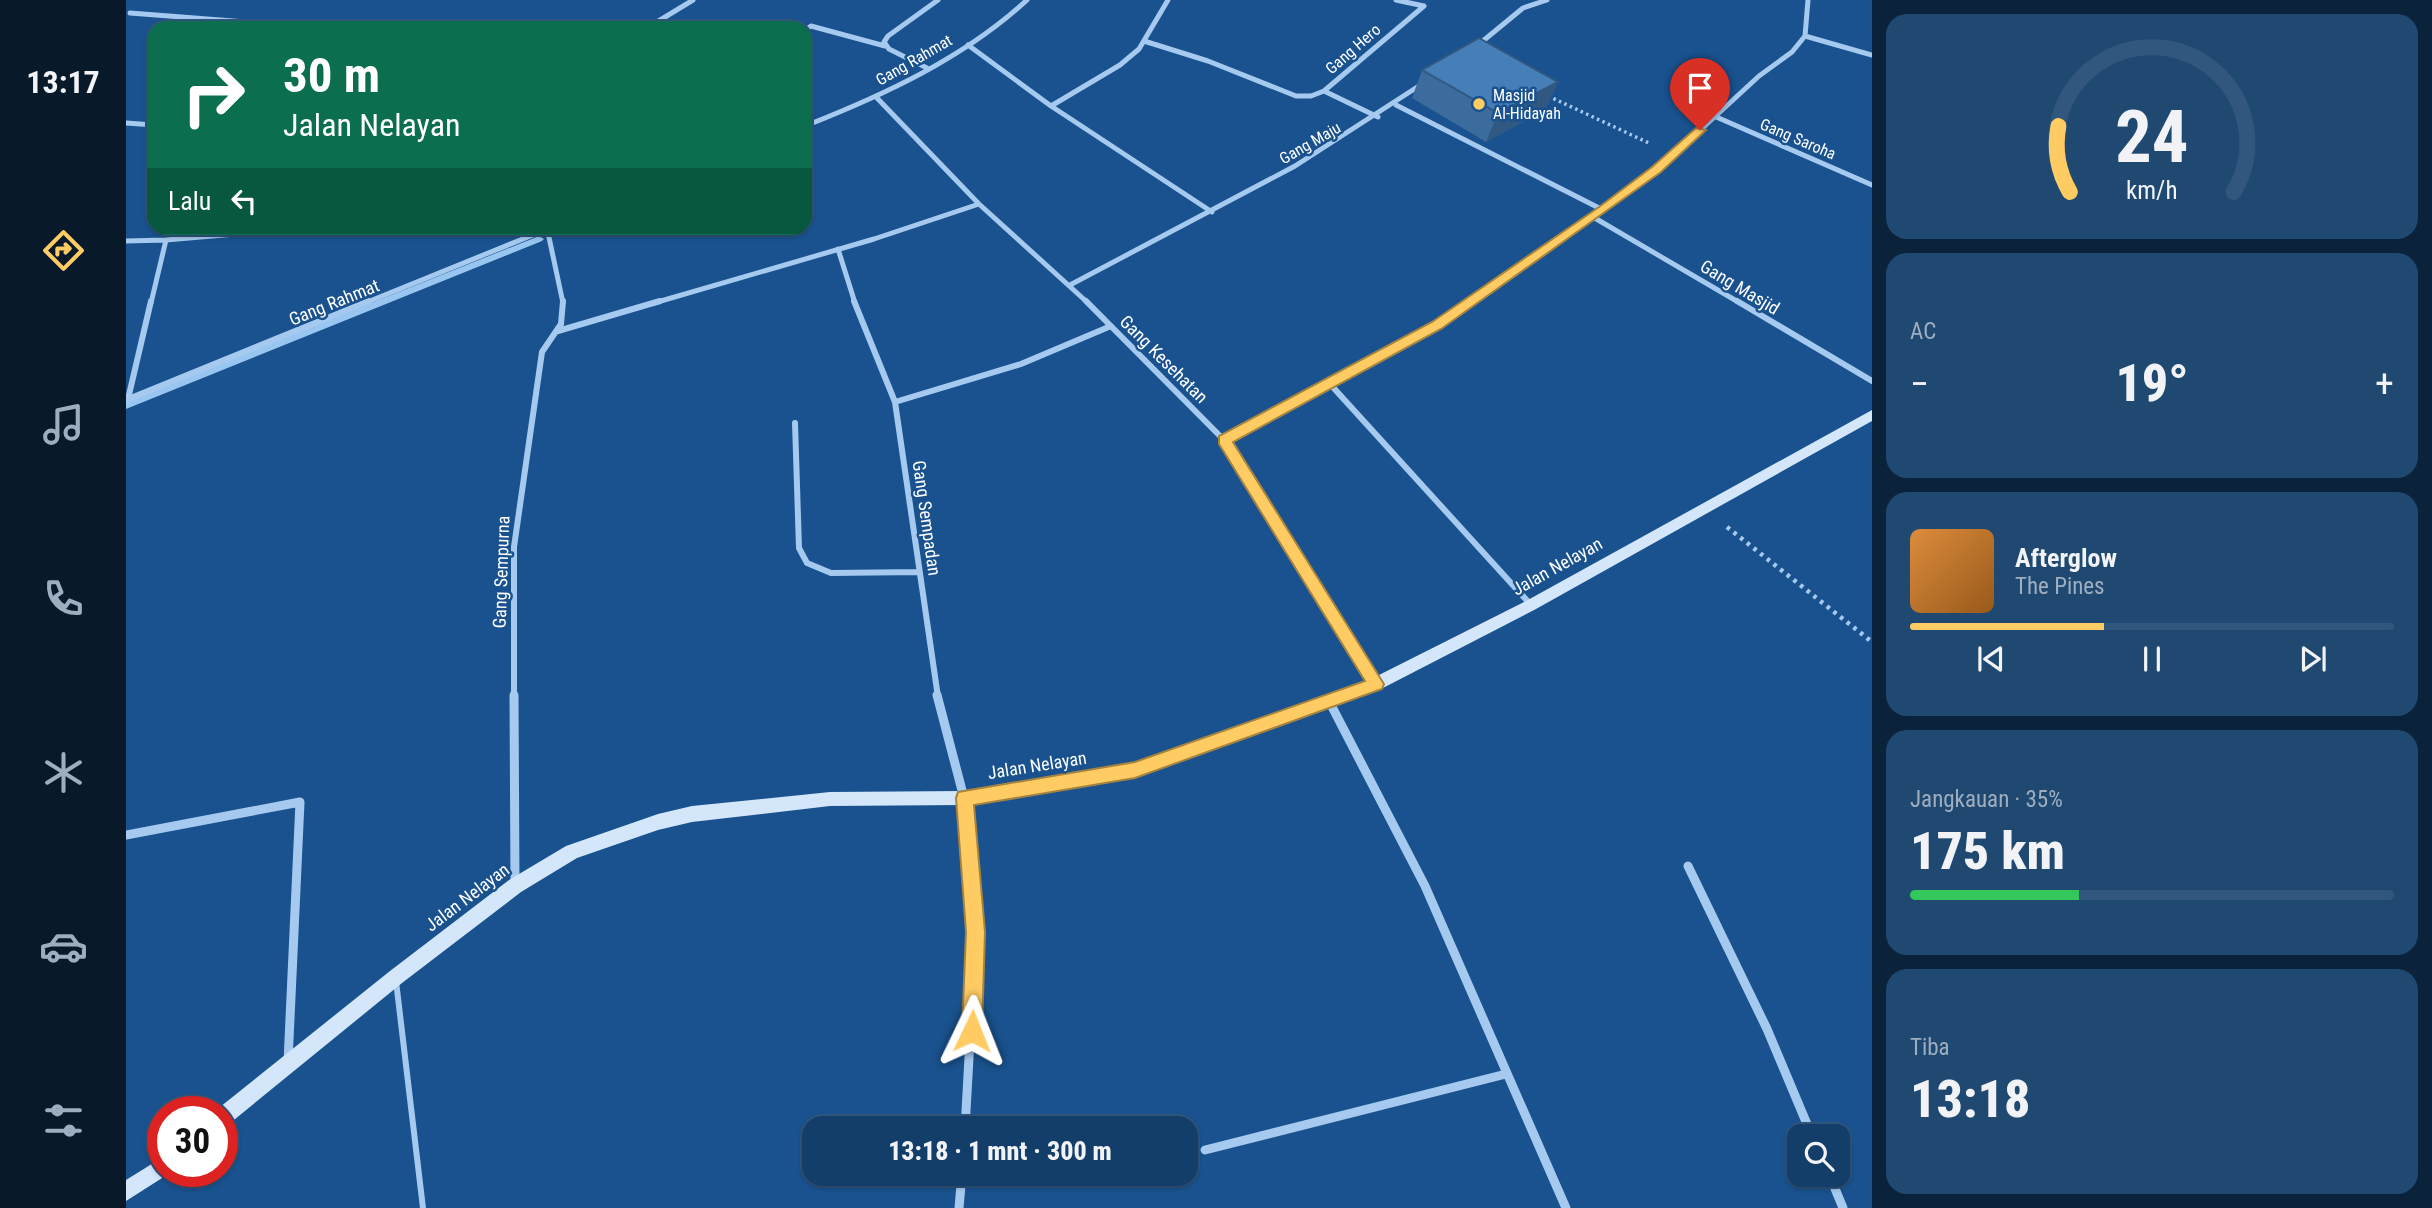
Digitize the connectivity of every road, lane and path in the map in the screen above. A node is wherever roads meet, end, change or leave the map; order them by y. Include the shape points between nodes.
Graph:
1 (693, 0) edge
2 (938, 0) edge
3 (1027, 0) edge
4 (1168, 0) edge
5 (1396, 0) edge
6 (1547, 0) edge
7 (1808, 0) edge
8 (130, 13) dead end
9 (233, 21) edge
10 (658, 21) edge
11 (812, 26) edge
12 (1805, 36) junction
13 (1144, 41) junction
14 (885, 46) junction
15 (968, 46) junction
16 (1474, 48) edge
17 (1872, 55) edge
18 (927, 68) junction
19 (1430, 79) edge
20 (1324, 90) junction
21 (1546, 95) edge
22 (877, 98) junction
23 (1396, 105) junction
24 (1051, 106) junction
25 (1714, 116) junction
26 (1378, 117) junction
27 (812, 122) edge
28 (126, 123) edge
29 (147, 124) edge
30 (1674, 155) junction
31 (1872, 184) edge
32 (979, 204) junction
33 (1603, 210) junction
34 (1212, 212) junction
35 (1593, 217) junction
36 (224, 235) edge
37 (532, 235) edge
38 (550, 235) edge
39 (166, 240) junction
40 (126, 241) edge
41 (838, 249) junction
42 (1070, 285) junction
43 (1111, 326) junction
44 (558, 331) junction
45 (1872, 382) edge
46 (1330, 384) junction
47 (127, 400) edge
48 (895, 402) junction
49 (1872, 415) edge
50 (795, 423) dead end
51 (1224, 440) junction
52 (1704, 509) junction
53 (919, 572) junction
54 (1531, 605) junction
55 (1872, 642) edge
56 (1376, 684) junction
57 (1329, 701) junction
58 (964, 798) junction
59 (126, 835) edge
60 (1688, 866) dead end
61 (515, 886) junction
62 (396, 977) junction
63 (288, 1064) junction
64 (1506, 1074) junction
65 (238, 1105) edge
66 (966, 1116) edge
67 (1807, 1124) edge
68 (1205, 1150) dead end
69 (147, 1177) edge
70 (961, 1186) edge
71 (1834, 1187) edge
72 (126, 1191) edge
73 (423, 1208) edge
74 (959, 1208) edge
75 (1566, 1208) edge
76 (1843, 1208) edge

1 - 10 street
2 - 14 street via 888,36
3 - 15 street, Gang Rahmat
4 - 13 street
5 - 20 street, Gang Hero via 1424,6
6 - 16 street via 1523,8
7 - 12 street
8 - 9 street
11 - 14 street
12 - 17 street
12 - 25 street
13 - 20 street via 1296,96
13 - 24 street via 1120,65
14 - 18 street
15 - 18 street, Gang Rahmat
15 - 24 street
18 - 22 street, Gang Rahmat
19 - 23 street, Gang Maju
20 - 26 street, Gang Hero
21 - 30 path
22 - 27 street, Gang Rahmat
22 - 32 street, Gang Kesehatan
23 - 26 street, Gang Maju
23 - 33 street
24 - 34 street
25 - 30 street
25 - 31 street, Gang Saroha
26 - 34 street, Gang Maju
28 - 29 street
30 - 33 street
32 - 41 street
32 - 42 street, Gang Kesehatan
33 - 35 street
34 - 42 street, Gang Maju
35 - 45 street, Gang Masjid
35 - 46 street via 1437,326
36 - 39 street
37 - 47 street, Gang Rahmat
38 - 44 street, Gang Sempurna via 564,300
39 - 40 street
39 - 47 street
41 - 44 street
41 - 48 street, Gang Sempadan
42 - 43 street, Gang Kesehatan
43 - 48 street via 1021,364
43 - 51 street, Gang Kesehatan
44 - 61 street, Gang Sempurna via 542,352 514,547
46 - 51 street
46 - 54 street
48 - 53 street, Gang Sempadan
49 - 52 main road, Jalan Nelayan
50 - 53 street via 799,548 807,563 831,573
51 - 56 street, Gang Kesehatan
52 - 54 main road, Jalan Nelayan
52 - 55 path
53 - 58 street, Gang Sempadan via 935,687
54 - 56 main road, Jalan Nelayan
56 - 57 main road, Jalan Nelayan
57 - 58 main road, Jalan Nelayan via 1135,770
57 - 64 street via 1426,886
58 - 61 main road, Jalan Nelayan via 830,799 692,814 572,852
58 - 66 street, Gang Sempadan via 976,932
59 - 63 street via 300,802
60 - 67 street
61 - 62 main road, Jalan Nelayan
62 - 63 main road, Jalan Nelayan
62 - 73 lane
63 - 65 main road, Jalan Nelayan
64 - 68 street
64 - 75 street
69 - 72 main road
70 - 74 street
71 - 76 street

